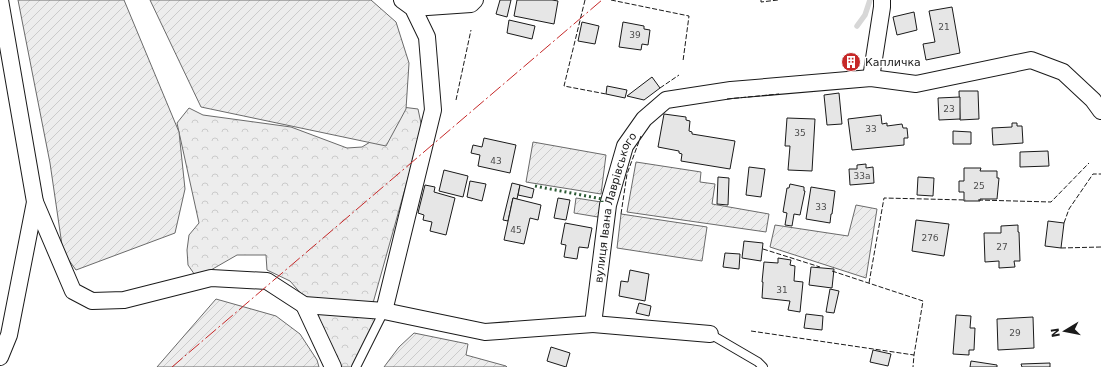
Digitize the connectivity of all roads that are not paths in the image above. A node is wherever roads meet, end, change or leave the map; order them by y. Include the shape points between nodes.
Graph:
1 (0, 0) edge
2 (475, 0) edge
3 (882, 0) edge
4 (407, 4) edge
5 (871, 78) junction
6 (1101, 111) edge
7 (35, 202) junction
8 (304, 305) junction
9 (384, 311) junction
10 (593, 324) junction
11 (4, 332) edge
12 (710, 334) joint
13 (0, 357) edge
14 (333, 367) edge
15 (356, 367) edge
16 (763, 367) edge

1 - 7 street
2 - 4 street via 471,4
3 - 5 street
4 - 9 street via 427,37 433,110
5 - 6 street, вулиця Івана Лаврівського via 916,84 1031,60 1063,72
5 - 10 street, вулиця Івана Лаврівського via 731,90 666,100 644,119 625,146 608,205
7 - 8 street via 73,292 92,301 124,300 211,278 268,281
7 - 11 street
8 - 9 street
8 - 14 street
9 - 10 street via 485,332
9 - 15 lane
10 - 12 street
11 - 13 street
12 - 16 lane

